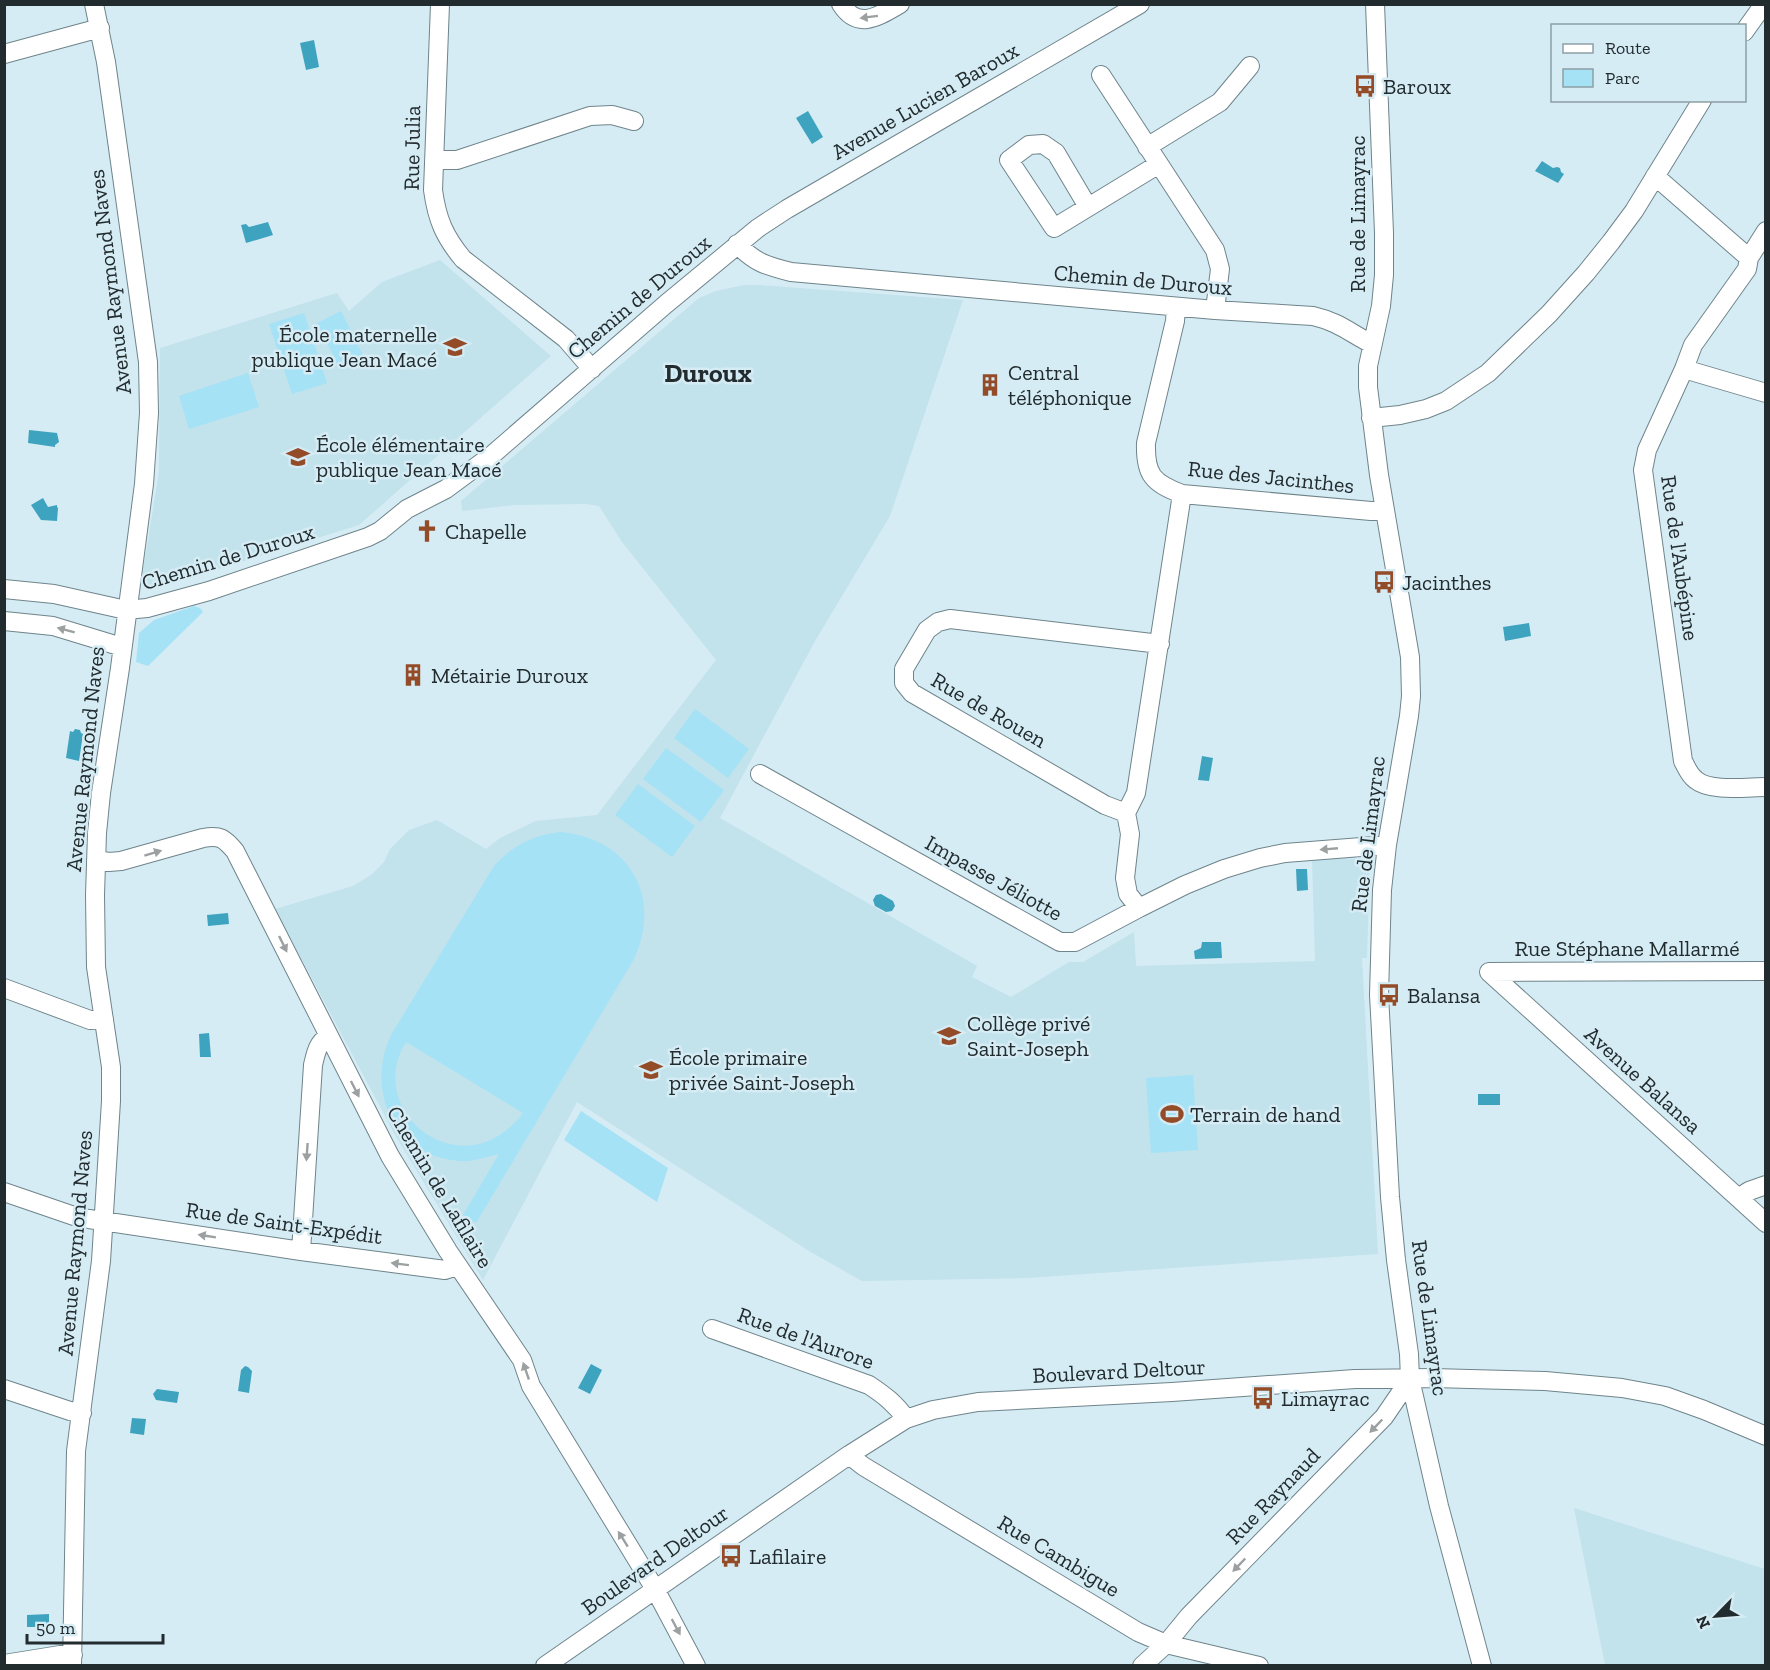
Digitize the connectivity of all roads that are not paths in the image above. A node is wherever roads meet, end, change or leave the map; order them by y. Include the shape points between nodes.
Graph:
1 (94, 4) edge
2 (440, 4) edge
3 (841, 4) edge
4 (900, 4) edge
5 (1140, 4) edge
6 (1375, 4) edge
7 (1764, 4) edge
8 (100, 28) junction
9 (1746, 29) edge
10 (4, 54) edge
11 (1250, 66) dead end
12 (1101, 75) dead end
13 (1701, 102) edge
14 (634, 121) dead end
15 (1147, 147) junction
16 (434, 160) junction
17 (1159, 164) junction
18 (1655, 176) junction
19 (1088, 207) junction
20 (1766, 231) edge
21 (738, 244) junction
22 (1749, 258) junction
23 (1176, 307) junction
24 (1215, 310) junction
25 (1372, 344) junction
26 (592, 369) junction
27 (1684, 369) junction
28 (1766, 393) edge
29 (1371, 418) junction
30 (1182, 495) junction
31 (1385, 510) junction
32 (4, 589) edge
33 (126, 610) junction
34 (4, 621) edge
35 (1160, 644) junction
36 (122, 647) junction
37 (760, 774) dead end
38 (1766, 787) edge
39 (1126, 813) junction
40 (1387, 845) junction
41 (96, 860) junction
42 (1139, 908) junction
43 (1489, 972) joint
44 (1766, 972) edge
45 (4, 988) edge
46 (104, 1019) junction
47 (329, 1036) junction
48 (1766, 1185) edge
49 (4, 1192) edge
50 (1738, 1198) junction
51 (103, 1221) junction
52 (1766, 1223) edge
53 (301, 1251) junction
54 (457, 1266) junction
55 (712, 1329) dead end
56 (1410, 1378) junction
57 (4, 1389) edge
58 (82, 1413) junction
59 (906, 1419) junction
60 (1766, 1436) edge
61 (849, 1455) junction
62 (655, 1589) junction
63 (1166, 1644) junction
64 (73, 1660) edge
65 (1215, 1661) edge
66 (4, 1664) edge
67 (545, 1665) edge
68 (696, 1665) edge
69 (1142, 1665) edge
70 (1259, 1665) edge
71 (1482, 1665) edge

1 - 8 street, Avenue Raymond Naves
2 - 16 street, Rue Julia
4 -> 3 street via 865,20 855,18
5 - 21 street, Avenue Lucien Baroux via 787,209
6 - 25 street, Rue de Limayrac via 1384,265 1381,306
7 - 9 street
8 - 10 street
8 - 33 street, Avenue Raymond Naves via 148,362 144,484
11 - 15 street via 1220,102
12 - 15 street
13 - 18 street
14 - 16 street via 612,115 590,116 457,160
15 - 17 street
16 - 26 street, Rue Julia via 436,210 452,246 463,259 567,339
17 - 19 street
17 - 24 street via 1215,250 1220,269
18 - 22 street
18 - 29 street via 1634,211 1586,273 1488,373 1446,401 1426,409
19 - 19 street via 1054,228 1010,159 1029,145 1042,144 1056,153
20 - 22 street, Rue de l'Aubépine
21 - 23 street, Chemin de Duroux via 763,265 791,272
21 - 26 street, Chemin de Duroux
22 - 27 street, Rue de l'Aubépine via 1747,269 1693,345
23 - 24 street, Chemin de Duroux
23 - 30 street, Rue des Jacinthes via 1146,443 1146,461 1162,487
24 - 25 street, Chemin de Duroux via 1313,316 1345,327
25 - 29 street, Rue de Limayrac via 1368,366
26 - 33 street, Chemin de Duroux via 492,455 446,489 407,509 380,531 209,591
27 - 28 street
27 - 38 street, Rue de l'Aubépine via 1647,450 1643,470 1683,761 1698,783 1711,787
29 - 31 street, Rue de Limayrac
30 - 31 street, Rue des Jacinthes
30 - 35 street
31 - 40 street, Rue de Limayrac via 1411,676 1409,716
32 - 33 street via 54,594
33 - 36 street, Avenue Raymond Naves
36 -> 34 street via 53,626
35 - 39 street via 1136,793
35 - 39 street, Rue de Rouen via 950,619 927,630 904,669 904,683 912,693 1105,805
36 - 41 street, Avenue Raymond Naves via 101,793
37 - 42 street, Impasse Jéliotte via 1060,942 1075,942
39 - 42 street via 1131,834 1125,878 1128,894
40 -> 42 street, Impasse Jéliotte via 1260,858 1185,885
40 - 56 street, Rue de Limayrac via 1380,1022 1394,1244
41 - 46 street, Avenue Raymond Naves via 96,968
41 -> 47 street, Chemin de Lafilaire via 121,861 215,836 226,841 242,861
43 - 44 street, Rue Stéphane Mallarmé
43 - 50 street, Avenue Balansa
45 - 46 street via 90,1020
46 - 51 street, Avenue Raymond Naves via 111,1101
47 -> 53 street via 317,1048 312,1065
47 -> 54 street, Chemin de Lafilaire via 390,1156
48 - 50 street
49 - 51 street, Rue de Saint-Expédit via 74,1216
50 - 52 street, Avenue Balansa
53 -> 51 street, Rue de Saint-Expédit
51 - 58 street, Avenue Raymond Naves
54 -> 53 street, Rue de Saint-Expédit via 445,1270
62 -> 54 street, Chemin de Lafilaire via 531,1386 522,1360
55 - 59 street, Rue de l'Aurore via 870,1385 899,1408
56 - 59 street, Boulevard Deltour via 978,1402
56 - 60 street, Boulevard Deltour via 1545,1381 1622,1388 1665,1396
56 -> 63 street, Rue Raynaud via 1384,1417
56 - 71 street, Rue de Limayrac via 1439,1506
57 - 58 street
58 - 64 street, Avenue Raymond Naves via 74,1486
59 - 61 street, Boulevard Deltour
61 - 62 street, Boulevard Deltour
61 - 63 street, Rue Cambigue via 1138,1632
62 - 67 street, Boulevard Deltour
62 -> 68 street, Chemin de Lafilaire
63 - 65 street, Rue Cambigue
63 - 69 street, Rue Raynaud
64 - 66 street via 60,1655
65 - 70 street, Rue Cambigue

